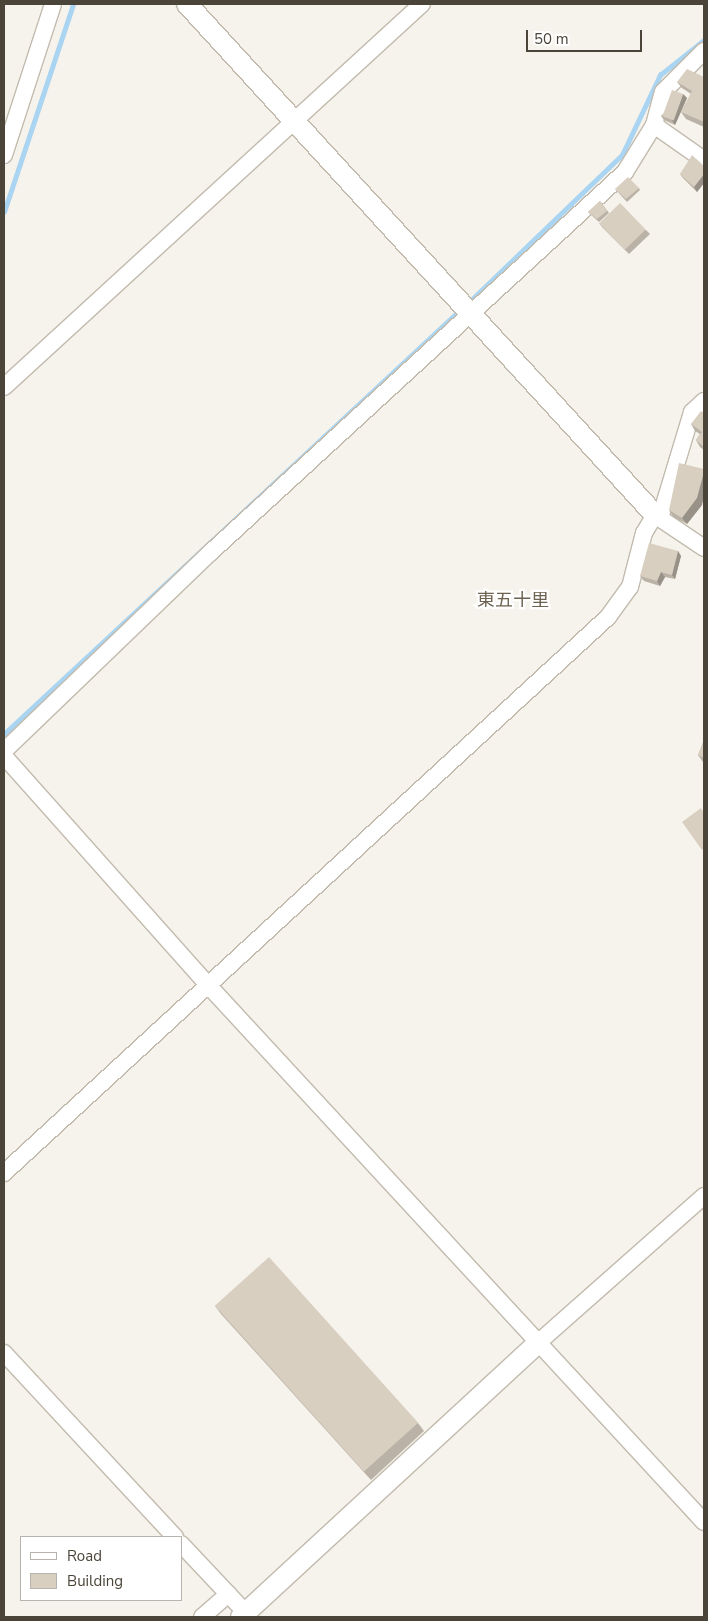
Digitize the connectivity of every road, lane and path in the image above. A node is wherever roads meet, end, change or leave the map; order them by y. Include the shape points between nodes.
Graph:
1 (53, 4) edge
2 (187, 4) edge
3 (422, 4) edge
4 (704, 51) edge
5 (294, 119) junction
6 (654, 125) junction
7 (4, 155) edge
8 (704, 160) edge
9 (474, 315) junction
10 (4, 388) edge
11 (704, 402) edge
12 (657, 517) junction
13 (704, 548) edge
14 (4, 751) edge
15 (4, 756) edge
16 (208, 986) junction
17 (4, 1173) edge
18 (704, 1196) edge
19 (540, 1341) junction
20 (4, 1353) edge
21 (704, 1522) edge
22 (174, 1536) edge
23 (182, 1545) edge
24 (228, 1594) junction
25 (244, 1615) edge
26 (202, 1617) edge

1 - 7 street
2 - 5 street
3 - 5 street
4 - 6 street via 663,92
5 - 9 street
5 - 10 street
6 - 8 street
6 - 9 street via 625,172
9 - 12 street
9 - 14 street via 211,552
11 - 12 street via 692,412
12 - 13 street
12 - 16 street via 644,533 630,587 608,617
15 - 16 street
16 - 17 street
16 - 19 street
18 - 19 street
19 - 21 street
19 - 25 street
20 - 22 street
23 - 24 street
24 - 25 street
24 - 26 street

